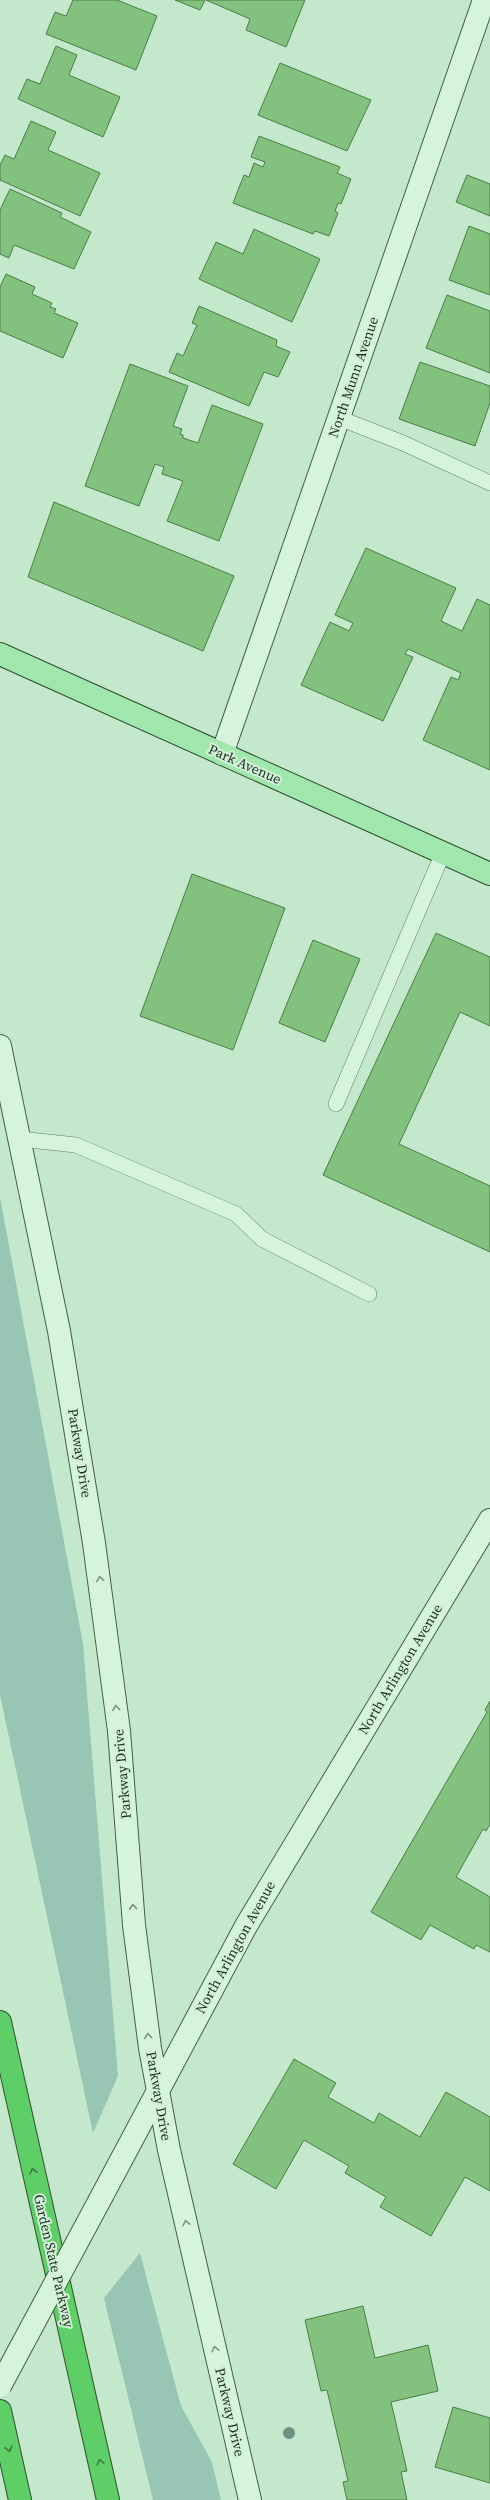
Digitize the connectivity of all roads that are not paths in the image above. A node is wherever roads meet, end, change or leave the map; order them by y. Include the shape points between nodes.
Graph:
1 (484, 0) edge
2 (339, 418) junction
3 (490, 483) edge
4 (0, 654) edge
5 (222, 754) junction
6 (443, 853) junction
7 (490, 874) edge
8 (0, 1046) edge
9 (336, 1104) dead end
10 (20, 1139) junction
11 (369, 1294) dead end
12 (490, 1520) edge
13 (0, 2022) edge
14 (158, 2088) junction
15 (0, 2386) edge
16 (0, 2411) edge
17 (20, 2500) edge
18 (108, 2500) edge
19 (250, 2500) edge

1 - 2 main road, North Munn Avenue
2 - 3 lane
2 - 5 main road, North Munn Avenue
4 - 5 main road, Park Avenue
5 - 6 main road, Park Avenue
6 - 7 main road, Park Avenue
6 - 9 lane
8 - 10 main road, Parkway Drive
10 - 11 lane via 76,1145 236,1214 262,1239
14 -> 10 main road, Parkway Drive via 150,2048 136,1940 119,1731 96,1550 59,1331
12 - 14 main road, North Arlington Avenue via 246,1926
18 -> 13 highway, Garden State Parkway
14 - 15 main road, North Arlington Avenue, bridge
19 -> 14 main road, Parkway Drive via 169,2150
16 -> 17 highway

